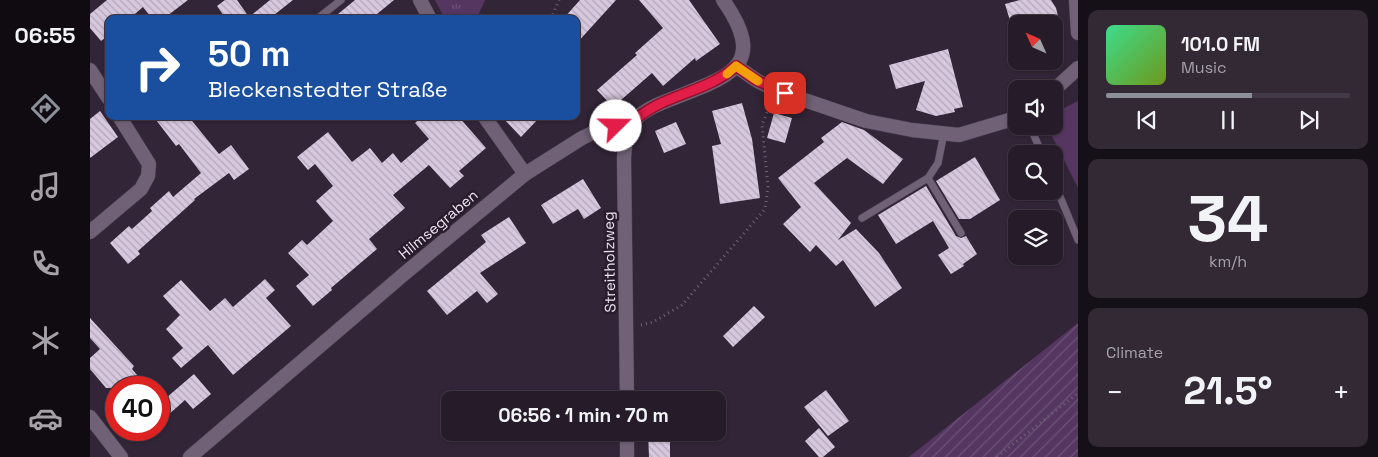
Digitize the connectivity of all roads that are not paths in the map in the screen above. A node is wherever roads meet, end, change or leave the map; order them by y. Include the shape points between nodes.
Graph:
1 (341, 0) edge
2 (420, 0) edge
3 (723, 0) edge
4 (1076, 0) edge
5 (322, 15) edge
6 (428, 15) edge
7 (1078, 33) edge
8 (736, 66) junction
9 (1078, 68) edge
10 (90, 70) edge
11 (1063, 82) edge
12 (105, 93) edge
13 (122, 120) edge
14 (487, 120) edge
15 (1008, 120) edge
16 (631, 124) junction
17 (944, 134) junction
18 (525, 174) junction
19 (928, 178) junction
20 (1061, 200) edge
21 (862, 218) dead end
22 (90, 232) edge
23 (961, 233) dead end
24 (1078, 240) edge
25 (627, 391) edge
26 (90, 417) edge
27 (627, 441) edge
28 (121, 457) edge
29 (190, 457) edge
30 (627, 457) edge

1 - 5 lane
2 - 6 street
3 - 8 street via 738,24 745,44
4 - 7 street
8 - 16 street, Hilmsegraben via 712,83 652,107
8 - 17 street via 775,90 866,121
9 - 11 street
10 - 12 street
13 - 22 street via 149,164 148,176 141,189
14 - 18 street
15 - 17 street via 959,135
16 - 18 street, Hilmsegraben via 601,129
16 - 25 street, Streitholzweg via 624,158
17 - 19 lane via 938,163
18 - 29 street, Hilmsegraben
19 - 21 lane
19 - 23 lane
20 - 24 lane
26 - 28 street
27 - 30 street

